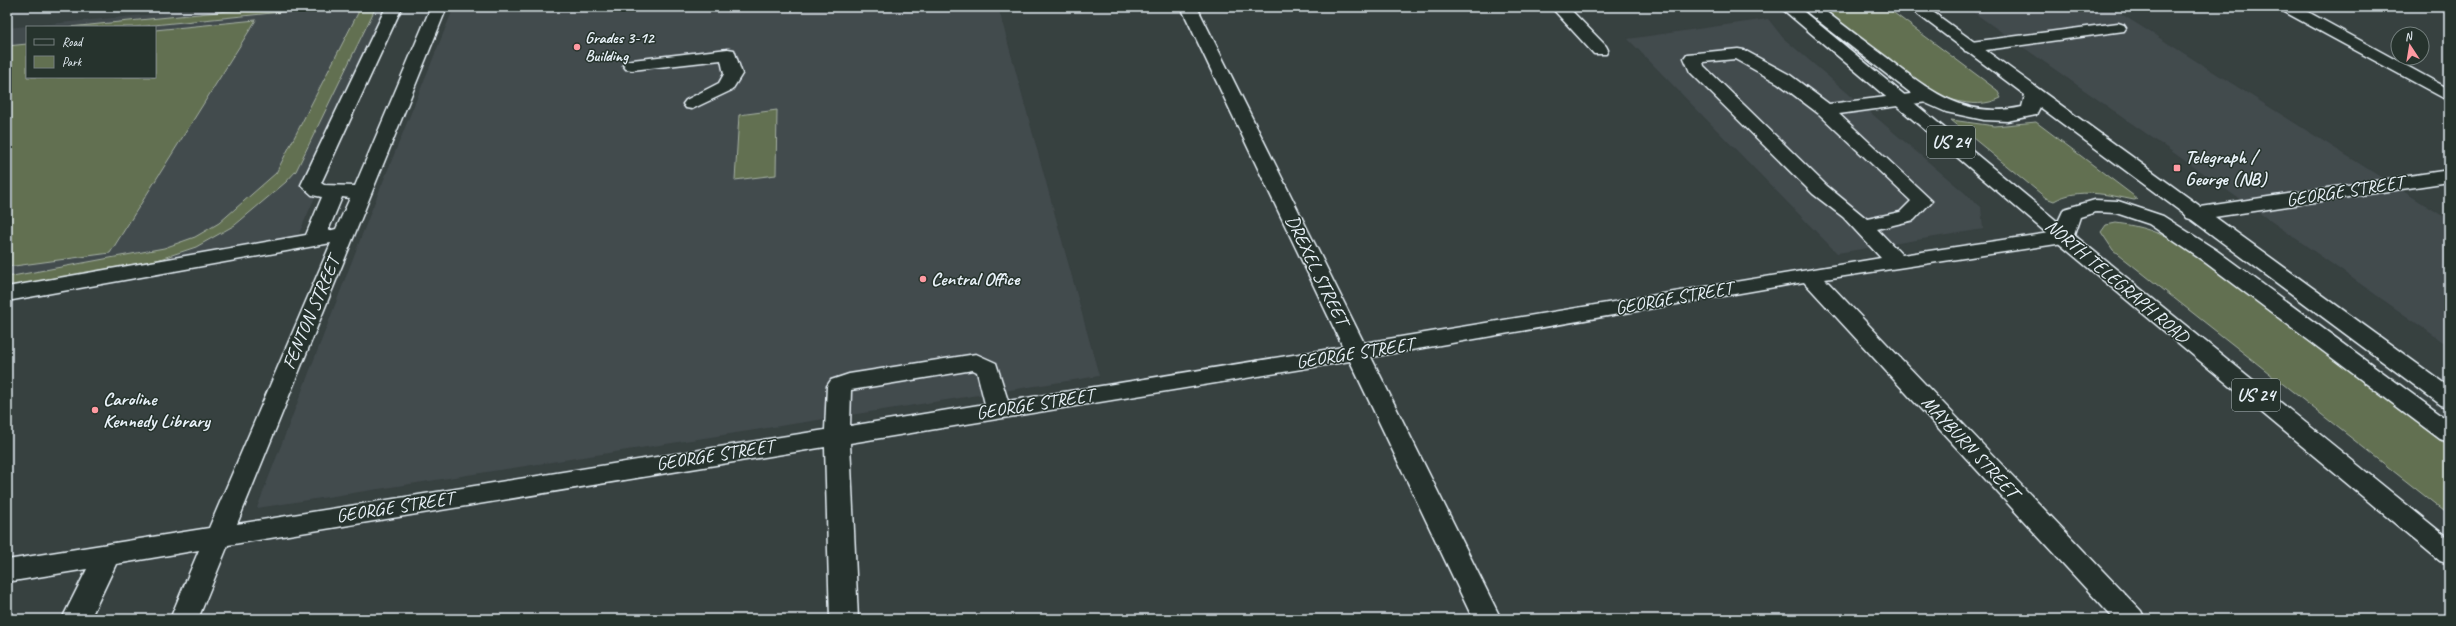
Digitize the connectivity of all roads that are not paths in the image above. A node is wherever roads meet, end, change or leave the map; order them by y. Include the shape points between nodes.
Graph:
1 (394, 7) edge
2 (439, 7) edge
3 (1189, 7) edge
4 (1560, 7) edge
5 (1788, 7) edge
6 (1810, 7) edge
7 (1916, 7) edge
8 (2287, 7) edge
9 (2118, 28) dead end
10 (1970, 46) junction
11 (1600, 50) dead end
12 (632, 65) dead end
13 (2034, 93) junction
14 (2449, 96) edge
15 (1927, 97) junction
16 (1903, 102) junction
17 (692, 104) dead end
18 (1824, 110) junction
19 (2449, 176) edge
20 (334, 192) junction
21 (361, 192) junction
22 (2194, 214) junction
23 (1863, 226) junction
24 (344, 234) junction
25 (2063, 237) junction
26 (314, 239) junction
27 (1897, 262) junction
28 (1808, 275) junction
29 (7, 294) edge
30 (1357, 353) junction
31 (2449, 399) edge
32 (998, 410) junction
33 (2449, 433) edge
34 (838, 437) junction
35 (219, 535) junction
36 (107, 554) junction
37 (2449, 554) edge
38 (7, 570) edge
39 (76, 619) edge
40 (184, 619) edge
41 (844, 619) edge
42 (1487, 619) edge
43 (2131, 619) edge

1 - 20 street via 311,185 319,191
2 - 21 street, FENTON STREET
3 - 30 street, DREXEL STREET
4 - 11 street
5 - 16 street, NORTH TELEGRAPH ROAD / US 24
6 - 15 street
7 - 10 street
8 - 14 street
9 - 10 street
10 - 13 street
12 - 17 street via 728,54 733,74 726,86
13 - 15 street via 2030,111 2006,116 1984,115 1952,108
13 - 22 street
15 - 16 street
16 - 18 street
16 - 25 street, NORTH TELEGRAPH ROAD / US 24
18 - 23 street via 1922,201 1907,216
18 - 23 street via 1784,79 1738,54 1693,58 1696,68 1702,74 1820,190
19 - 22 street, GEORGE STREET
20 - 21 street
20 - 26 street
21 - 24 street, FENTON STREET
22 - 31 street
23 - 27 street
24 - 26 street
24 - 35 street, FENTON STREET
25 - 27 street, GEORGE STREET
25 - 33 street via 2071,213 2081,208 2118,207 2156,220 2209,255
25 - 37 street, NORTH TELEGRAPH ROAD / US 24
26 - 29 street
27 - 28 street, GEORGE STREET
28 - 30 street, GEORGE STREET
28 - 43 street, MAYBURN STREET
30 - 32 street, GEORGE STREET
30 - 42 street, DREXEL STREET
32 - 34 street, GEORGE STREET
32 - 34 street via 988,368 976,362 961,363 843,383 839,390
34 - 35 street, GEORGE STREET
34 - 41 street
35 - 36 street, GEORGE STREET
35 - 40 street, FENTON STREET
36 - 38 street, GEORGE STREET
36 - 39 street

